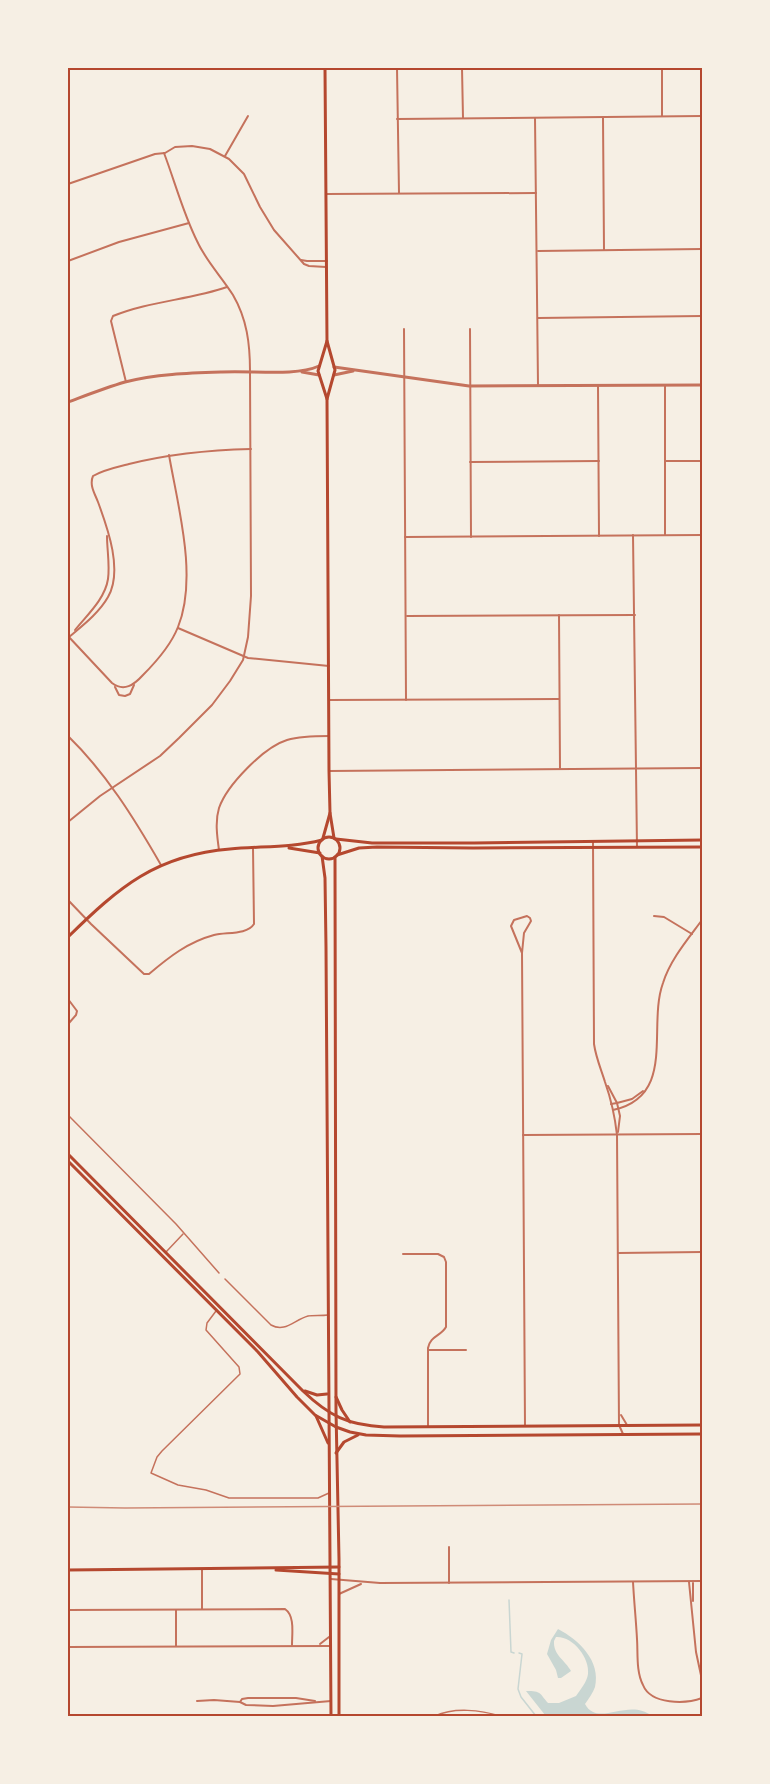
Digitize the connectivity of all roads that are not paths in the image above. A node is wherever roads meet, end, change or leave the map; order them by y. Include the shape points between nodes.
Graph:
1 (325, 68) edge
2 (397, 68) edge
3 (462, 68) edge
4 (662, 68) edge
5 (248, 116) dead end
6 (603, 117) junction
7 (662, 117) junction
8 (702, 117) edge
9 (398, 118) junction
10 (463, 118) junction
11 (535, 118) junction
12 (164, 153) junction
13 (225, 156) junction
14 (68, 184) edge
15 (399, 193) junction
16 (327, 194) junction
17 (536, 194) junction
18 (189, 223) junction
19 (702, 249) edge
20 (604, 250) junction
21 (538, 251) junction
22 (298, 258) junction
23 (68, 261) edge
24 (327, 261) junction
25 (327, 267) junction
26 (227, 286) junction
27 (702, 316) edge
28 (538, 318) junction
29 (404, 329) dead end
30 (470, 329) dead end
31 (327, 341) junction
32 (324, 364) junction
33 (333, 366) junction
34 (358, 370) junction
35 (250, 371) junction
36 (292, 371) junction
37 (333, 375) junction
38 (320, 376) junction
39 (403, 376) junction
40 (126, 382) junction
41 (702, 385) edge
42 (470, 386) junction
43 (538, 386) junction
44 (598, 386) junction
45 (665, 386) junction
46 (327, 399) junction
47 (68, 402) edge
48 (251, 449) junction
49 (169, 455) junction
50 (598, 461) junction
51 (665, 461) junction
52 (702, 461) edge
53 (470, 462) junction
54 (107, 530) junction
55 (633, 535) junction
56 (666, 535) junction
57 (702, 535) edge
58 (599, 536) junction
59 (405, 537) junction
60 (471, 537) junction
61 (559, 615) junction
62 (635, 615) junction
63 (406, 616) junction
64 (178, 628) junction
65 (68, 637) edge
66 (244, 657) junction
67 (329, 666) junction
68 (112, 683) junction
69 (136, 683) junction
70 (559, 699) junction
71 (329, 700) junction
72 (406, 700) junction
73 (68, 736) edge
74 (329, 736) junction
75 (560, 768) junction
76 (635, 768) junction
77 (702, 768) edge
78 (329, 771) junction
79 (113, 787) junction
80 (330, 813) junction
81 (68, 822) edge
82 (335, 839) junction
83 (322, 840) junction
84 (702, 840) edge
85 (637, 841) junction
86 (593, 842) junction
87 (498, 843) junction
88 (285, 847) junction
89 (593, 847) junction
90 (637, 847) junction
91 (702, 847) edge
92 (253, 848) junction
93 (504, 848) junction
94 (219, 850) junction
95 (321, 855) junction
96 (336, 856) junction
97 (161, 865) junction
98 (68, 900) edge
99 (654, 916) dead end
100 (86, 919) junction
101 (702, 920) edge
102 (692, 934) junction
103 (68, 937) edge
104 (522, 953) junction
105 (326, 962) junction
106 (334, 962) junction
107 (68, 999) edge
108 (69, 1023) edge
109 (605, 1082) junction
110 (645, 1089) junction
111 (616, 1103) junction
112 (611, 1104) junction
113 (619, 1109) junction
114 (613, 1110) junction
115 (68, 1115) edge
116 (327, 1133) junction
117 (335, 1133) junction
118 (702, 1134) edge
119 (523, 1135) junction
120 (617, 1135) junction
121 (68, 1154) edge
122 (68, 1161) edge
123 (183, 1233) junction
124 (151, 1239) junction
125 (148, 1242) junction
126 (702, 1252) edge
127 (165, 1253) junction
128 (618, 1253) junction
129 (403, 1254) dead end
130 (162, 1256) junction
131 (219, 1273) dead end
132 (225, 1280) dead end
133 (218, 1309) junction
134 (328, 1315) junction
135 (428, 1350) junction
136 (466, 1350) dead end
137 (303, 1391) junction
138 (328, 1394) junction
139 (336, 1395) junction
140 (328, 1412) junction
141 (620, 1413) junction
142 (315, 1414) junction
143 (336, 1417) junction
144 (350, 1422) junction
145 (328, 1423) junction
146 (619, 1425) junction
147 (627, 1425) junction
148 (702, 1425) edge
149 (500, 1426) junction
150 (525, 1426) junction
151 (336, 1427) junction
152 (428, 1427) junction
153 (359, 1434) junction
154 (623, 1434) junction
155 (702, 1434) edge
156 (501, 1435) junction
157 (429, 1436) junction
158 (329, 1444) junction
159 (336, 1453) junction
160 (330, 1493) junction
161 (449, 1547) dead end
162 (329, 1566) junction
163 (339, 1567) junction
164 (260, 1568) junction
165 (202, 1569) junction
166 (68, 1570) edge
167 (329, 1574) junction
168 (339, 1574) junction
169 (330, 1579) junction
170 (339, 1580) junction
171 (691, 1581) junction
172 (702, 1581) edge
173 (633, 1582) junction
174 (364, 1583) junction
175 (449, 1583) junction
176 (339, 1594) junction
177 (176, 1609) junction
178 (202, 1609) junction
179 (68, 1610) edge
180 (330, 1636) junction
181 (292, 1645) junction
182 (317, 1645) junction
183 (177, 1646) junction
184 (330, 1646) junction
185 (68, 1647) edge
186 (702, 1680) edge
187 (273, 1697) junction
188 (248, 1698) junction
189 (702, 1698) edge
190 (196, 1701) dead end
191 (321, 1701) junction
192 (331, 1701) junction
193 (240, 1702) junction
194 (249, 1705) junction
195 (273, 1706) junction
196 (331, 1716) edge
197 (339, 1716) edge
198 (435, 1716) edge
199 (500, 1716) edge

1 - 16 main road
2 - 9 street
3 - 10 street
4 - 7 street
5 - 13 street
6 - 7 street
6 - 11 street
6 - 20 street
7 - 8 street
9 - 10 street
9 - 15 street
10 - 11 street
11 - 17 street
12 - 13 street via 175,147 192,146
12 - 14 street
12 - 18 street
13 - 22 street via 244,174 274,230
15 - 16 street
15 - 17 street
16 - 24 main road
17 - 21 street
18 - 23 street via 118,242
18 - 26 street via 201,249
19 - 20 street
20 - 21 street
21 - 28 street
22 - 24 street
22 - 25 street via 307,266
24 - 25 main road
25 - 31 main road
26 - 35 street via 246,324
26 - 40 street via 113,316
27 - 28 street
28 - 43 street
29 - 39 street
30 - 42 street
31 - 32 main road
31 - 33 main road
32 - 33 main road
32 - 36 street
32 - 38 main road via 318,370
33 - 34 street
33 - 37 main road
34 - 37 street
34 - 39 street
35 - 36 street
35 - 40 street
35 - 48 street
36 - 38 street
37 - 38 main road via 328,379
37 - 46 main road
38 - 46 main road
39 - 42 street
39 - 59 street
40 - 47 street
41 - 45 street
42 - 43 street
42 - 53 street
43 - 44 street
44 - 45 street
44 - 50 street
45 - 51 street
46 - 67 main road
48 - 49 street
48 - 66 street via 251,596
49 - 54 street via 118,467 91,479
49 - 64 street via 186,559 186,587
50 - 53 street
50 - 58 street
51 - 52 street
51 - 56 street
53 - 60 street
54 - 65 street via 106,587
54 - 65 street via 115,570 113,588 101,606
55 - 56 street
55 - 58 street
55 - 62 street
56 - 57 street
58 - 60 street
59 - 60 street
59 - 63 street
61 - 62 street
61 - 63 street
61 - 70 street
62 - 76 street
63 - 72 street
64 - 66 street
64 - 69 street
65 - 68 street
66 - 67 street
66 - 79 street via 212,705 179,738
67 - 71 main road
68 - 69 street via 123,688
68 - 69 street via 118,694 125,696
70 - 72 street
70 - 75 street
71 - 72 street
71 - 74 main road
73 - 79 street
74 - 78 main road
74 - 94 street via 298,737 276,744 238,778 219,808
75 - 76 street
75 - 78 street
76 - 77 street
76 - 85 street
78 - 80 main road
79 - 81 street
79 - 97 street
80 - 82 main road
80 - 83 main road
82 - 83 main road
82 - 87 main road via 372,843
82 - 96 main road via 340,845
83 - 88 main road
83 - 95 main road
84 - 85 main road
85 - 86 main road
85 - 90 street
86 - 87 main road
86 - 89 street
87 - 93 main road
88 - 92 main road
88 - 95 main road
89 - 90 main road
89 - 93 main road
89 - 109 street via 594,1044
90 - 91 main road
92 - 94 main road
92 - 100 street via 254,924 248,931 203,938 181,949 149,974 144,974
93 - 96 main road via 377,847
94 - 97 main road
95 - 96 main road
95 - 105 main road
96 - 106 main road
97 - 100 main road via 134,879
98 - 100 street
99 - 102 street via 664,917
100 - 103 main road
101 - 102 street
102 - 110 street via 662,984 656,1065
104 - 104 street via 511,925 527,916 531,921 524,933
104 - 119 street
105 - 106 main road
105 - 116 main road
106 - 117 main road
107 - 108 street via 77,1011
109 - 111 street
109 - 112 street
110 - 111 street via 632,1099
110 - 113 street via 637,1100
111 - 112 street
111 - 113 street
112 - 114 street
113 - 114 street
113 - 120 street
114 - 120 street
115 - 123 lane
116 - 117 main road
116 - 134 main road
117 - 139 main road
118 - 120 street
119 - 120 street
119 - 150 street
120 - 128 street
121 - 124 main road
122 - 125 main road
123 - 127 lane
123 - 131 lane
124 - 125 main road
124 - 127 main road
125 - 130 main road
126 - 128 street
127 - 130 main road
127 - 133 main road
128 - 141 street
129 - 135 street via 438,1254 446,1261 446,1328 431,1340
130 - 133 main road
132 - 134 lane via 277,1328 308,1316
133 - 137 main road
133 - 142 main road
133 - 160 lane via 206,1330 239,1367 240,1374 162,1451 152,1473 178,1485 230,1498 318,1498
134 - 138 main road
135 - 136 street
135 - 152 street
137 - 138 main road
137 - 140 main road
138 - 140 main road
139 - 143 main road
139 - 144 main road
140 - 143 main road
140 - 145 main road
141 - 146 street
141 - 147 street
142 - 145 main road
142 - 158 main road
143 - 144 main road
143 - 151 main road
144 - 152 main road via 364,1426
145 - 151 main road
145 - 158 main road
146 - 147 main road
146 - 150 main road
146 - 154 street
147 - 148 main road
149 - 150 main road
149 - 152 main road
149 - 156 main road
151 - 153 main road
151 - 159 main road
152 - 157 main road
153 - 157 main road
153 - 159 main road via 344,1442
154 - 155 main road
154 - 156 main road
156 - 157 main road
158 - 160 main road
159 - 163 main road
160 - 162 main road
161 - 175 street
162 - 163 main road
162 - 164 main road
162 - 167 main road
163 - 168 main road
164 - 165 main road
164 - 167 main road
165 - 166 main road
165 - 178 street
167 - 168 main road
167 - 169 main road
168 - 170 main road
169 - 170 street
169 - 180 main road
170 - 174 street
170 - 176 main road
171 - 172 street
171 - 173 street
171 - 186 street
173 - 175 street
173 - 189 street via 639,1670 644,1688 664,1700 691,1702
174 - 175 street
174 - 176 street
176 - 197 main road
177 - 178 street
177 - 179 street
177 - 183 street
178 - 181 street via 286,1609 291,1616
180 - 182 street
180 - 184 main road
181 - 182 street
181 - 183 street
182 - 184 street
183 - 185 street
184 - 192 main road
187 - 188 street
187 - 191 street
187 - 195 street
188 - 193 street
188 - 194 street
190 - 193 street
191 - 192 street
191 - 195 street
192 - 196 main road
193 - 194 street
194 - 195 street
198 - 199 lane via 470,1711

